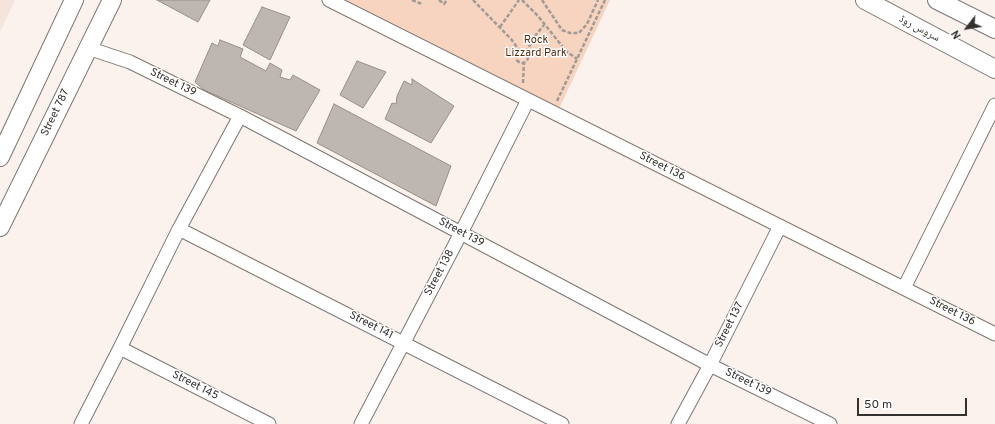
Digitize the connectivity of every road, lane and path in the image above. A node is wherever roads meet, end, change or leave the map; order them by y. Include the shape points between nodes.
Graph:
1 (74, 0) edge
2 (112, 0) edge
3 (329, 0) edge
4 (412, 0) edge
5 (438, 0) edge
6 (447, 0) edge
7 (473, 0) edge
8 (519, 0) edge
9 (522, 0) edge
10 (542, 0) edge
11 (598, 0) edge
12 (605, 0) edge
13 (864, 0) edge
14 (937, 0) edge
15 (443, 1) edge
16 (422, 4) dead end
17 (544, 25) junction
18 (500, 27) junction
19 (995, 29) edge
20 (88, 48) junction
21 (520, 51) junction
22 (526, 52) junction
23 (577, 59) junction
24 (524, 62) junction
25 (995, 69) edge
26 (526, 95) junction
27 (995, 105) edge
28 (554, 106) dead end
29 (240, 116) junction
30 (0, 156) edge
31 (780, 226) junction
32 (0, 227) edge
33 (179, 229) junction
34 (461, 233) junction
35 (904, 288) junction
36 (995, 334) edge
37 (404, 342) junction
38 (120, 348) junction
39 (710, 365) junction
40 (81, 424) edge
41 (269, 424) edge
42 (361, 424) edge
43 (562, 424) edge
44 (678, 424) edge
45 (830, 424) edge

1 - 30 main road
2 - 20 main road, Street 787
3 - 26 street, Street 136
4 - 16 path
5 - 15 path
6 - 15 path via 444,4
7 - 18 path
8 - 18 path
9 - 17 path
10 - 11 path via 562,30 570,33 579,33 587,24
12 - 23 path
13 - 25 main road, سروس روڈ
14 - 19 main road
17 - 22 path
17 - 23 path via 566,52
18 - 21 path
20 - 29 street, Street 139 via 130,62
20 - 32 main road, Street 787
21 - 22 path
21 - 24 path via 516,57 520,62
22 - 24 path via 528,57
23 - 28 path
24 - 26 path
26 - 31 street, Street 136
26 - 34 street, Street 138
27 - 35 street
29 - 33 street
29 - 34 street, Street 139
31 - 35 street, Street 136
31 - 39 street, Street 137
33 - 37 street, Street 141
33 - 38 street
34 - 37 street, Street 138
34 - 39 street, Street 139
35 - 36 street, Street 136
37 - 42 street, Street 138
37 - 43 street, Street 141
38 - 40 street
38 - 41 street, Street 145
39 - 44 street, Street 137
39 - 45 street, Street 139

